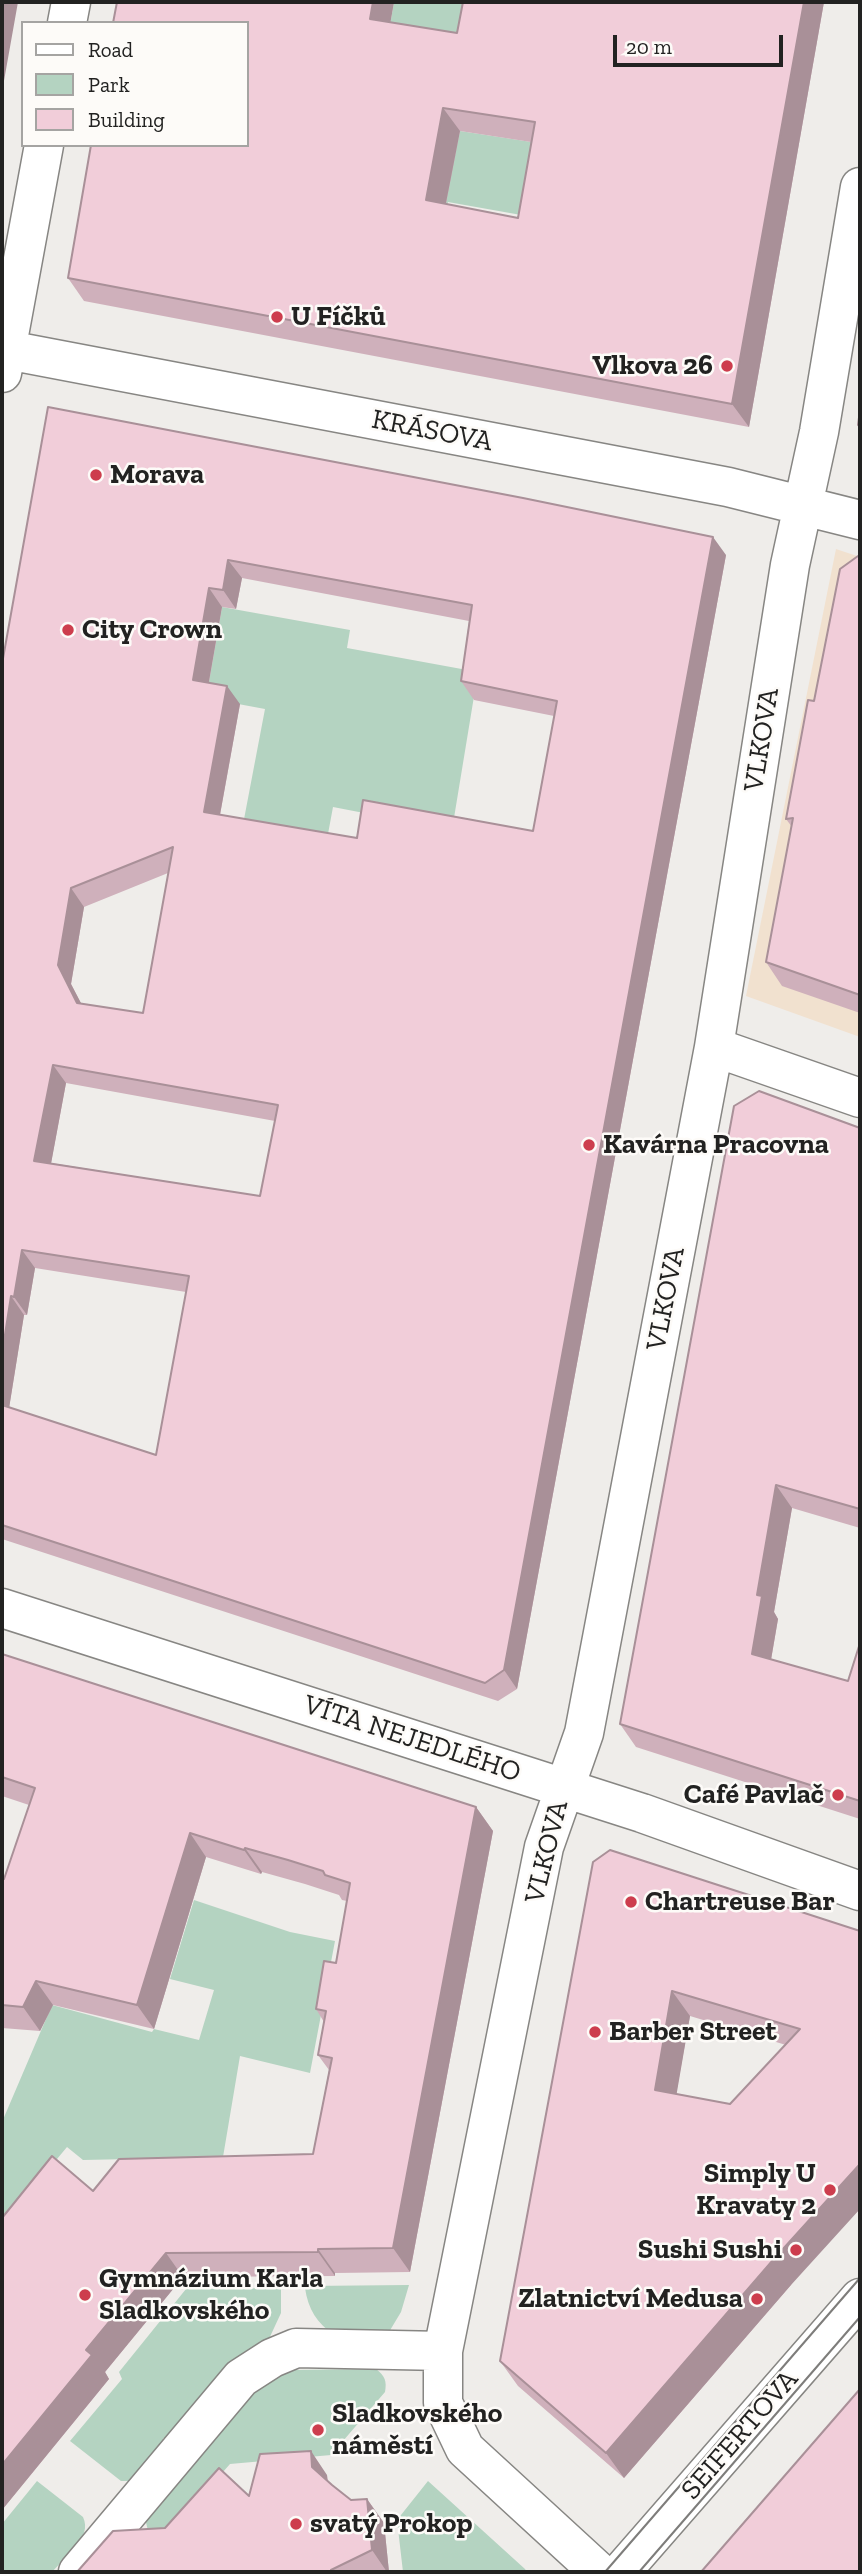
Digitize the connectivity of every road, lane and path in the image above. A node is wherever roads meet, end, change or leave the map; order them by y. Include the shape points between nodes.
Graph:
1 (71, 2) edge
2 (67, 21) edge
3 (44, 147) edge
4 (860, 187) edge
5 (3, 357) edge
6 (803, 506) junction
7 (860, 520) edge
8 (714, 1047) junction
9 (860, 1098) edge
10 (2, 1608) edge
11 (563, 1788) junction
12 (860, 1891) edge
13 (860, 2298) edge
14 (443, 2351) junction
15 (79, 2572) edge
16 (599, 2572) edge
17 (621, 2572) edge

1 - 2 street
3 - 5 street
4 - 6 street, VLKOVA via 820,432
5 - 6 street, KRÁSOVA via 728,487
6 - 7 street, KRÁSOVA
6 - 8 street, VLKOVA
8 - 9 street
8 - 11 street, VLKOVA via 584,1733
10 - 11 street, VÍTA NEJEDLÉHO
11 - 12 street, VÍTA NEJEDLÉHO
11 - 14 street, VLKOVA via 544,1847
13 - 17 street, SEIFERTOVA
14 - 15 street via 296,2348 272,2358 241,2378
14 - 16 street, VLKOVA via 443,2403 465,2449

